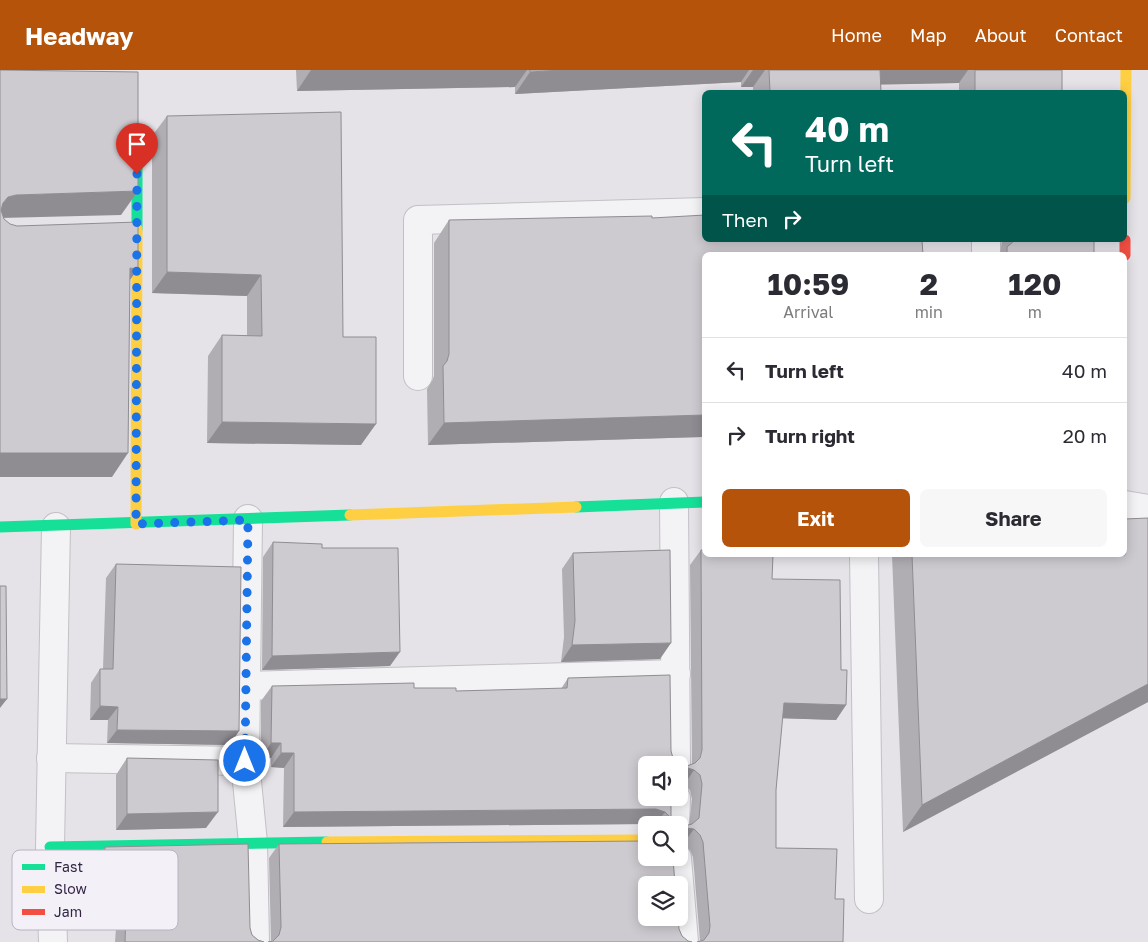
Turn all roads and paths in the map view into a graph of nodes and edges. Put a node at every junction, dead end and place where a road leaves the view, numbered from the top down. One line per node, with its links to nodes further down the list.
1 (1126, 70): 2 (street)
2 (1126, 90)
3 (137, 140): 5 (street)
4 (702, 212): 7 (street)
5 (137, 230): 6 (street); 13 (street)
6 (108, 231)
7 (418, 376)
8 (674, 502): 9 (street); 12 (street); 17 (street)
9 (702, 502)
10 (1127, 505): 11 (street)
11 (1148, 509)
12 (248, 520): 13 (street); 18 (street)
13 (136, 524): 14 (street)
14 (56, 527): 15 (street); 20 (street)
15 (0, 528)
16 (864, 557): 27 (street)
17 (676, 674): 18 (street); 19 (street)
18 (245, 686): 21 (street)
19 (676, 756)
20 (51, 758): 21 (street); 24 (street)
21 (245, 761): 23 (street)
22 (638, 840): 23 (street)
23 (253, 843): 24 (street); 28 (street)
24 (50, 847): 25 (street)
25 (50, 850)
26 (678, 866): 29 (street)
27 (869, 899)
28 (255, 942)
29 (684, 942)

